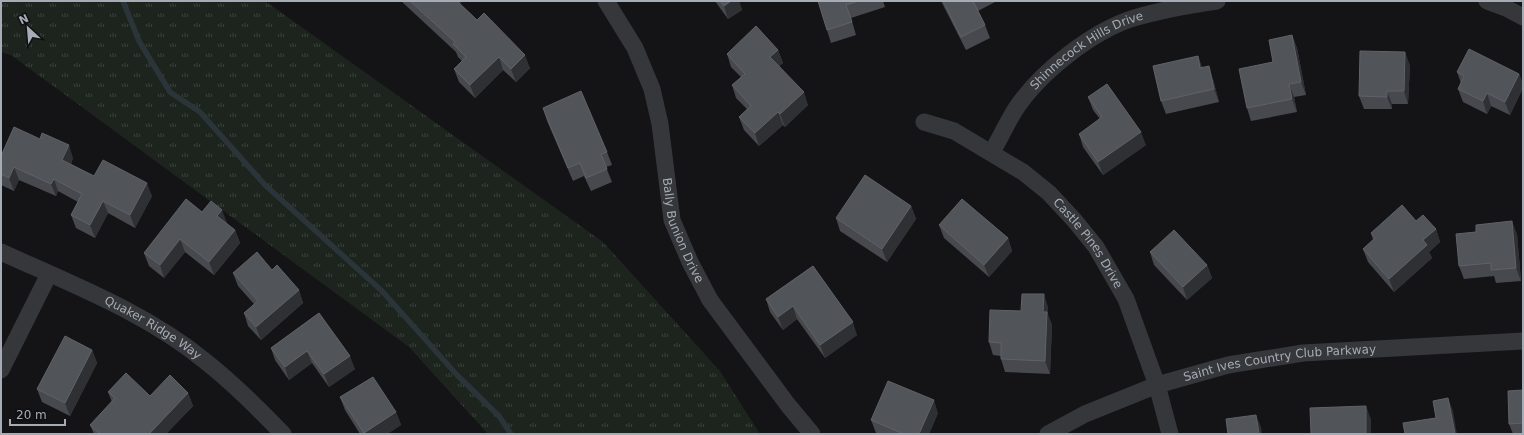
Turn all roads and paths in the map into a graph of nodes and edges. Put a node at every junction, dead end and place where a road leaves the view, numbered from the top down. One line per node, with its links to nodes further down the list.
1 (606, 1): 13 (street, Bally Bunion Drive)
2 (1217, 1): 6 (street, Shinnecock Hills Drive)
3 (1487, 1): 4 (street)
4 (1523, 17)
5 (924, 122): 6 (street, Castle Pines Drive)
6 (992, 152): 11 (street, Castle Pines Drive)
7 (1, 252): 8 (street, Quaker Ridge Way)
8 (48, 274): 10 (street); 12 (street, Quaker Ridge Way)
9 (1523, 340): 11 (street, Saint Ives Country Club Parkway)
10 (1, 370)
11 (1157, 385): 14 (street, Saint Ives Country Club Parkway); 15 (street, Castle Pines Drive)
12 (283, 434)
13 (812, 434)
14 (1048, 434)
15 (1170, 434)

